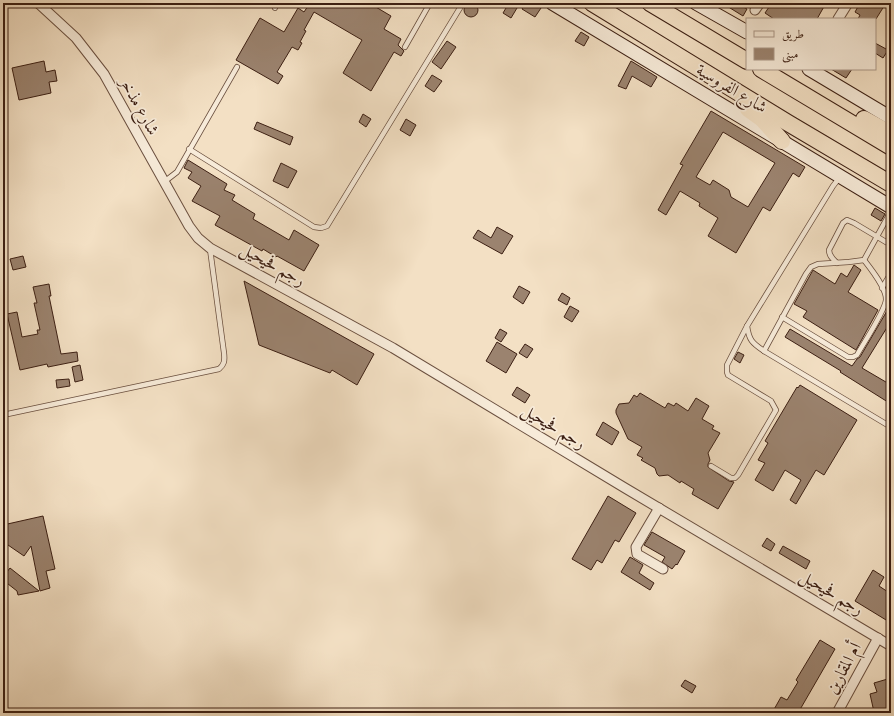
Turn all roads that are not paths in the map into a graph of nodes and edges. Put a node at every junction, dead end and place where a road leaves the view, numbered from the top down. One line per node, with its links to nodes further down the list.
1 (38, 3): 26 (street, شارع مذخر)
2 (383, 3): 3 (lane)
3 (398, 3)
4 (430, 3): 14 (lane)
5 (463, 3): 24 (lane)
6 (552, 3): 22 (main road, شارع الفروسية)
7 (592, 3): 11 (highway, شارع الفروسية)
8 (650, 3): 15 (highway, شارع الفروسية)
9 (696, 3): 13 (main road)
10 (848, 3): 12 (street)
11 (607, 12): 22 (highway); 27 (highway, شارع الفروسية)
12 (839, 18)
13 (746, 31)
14 (405, 47)
15 (746, 60)
16 (237, 67): 24 (lane)
17 (763, 70): 19 (highway, شارع الفروسية)
18 (811, 70): 20 (main road)
19 (807, 97): 21 (highway); 23 (highway, شارع الفروسية)
20 (891, 118)
21 (891, 134)
22 (782, 141): 25 (main road, شارع الفروسية)
23 (891, 147)
24 (189, 149): 26 (lane)
25 (841, 177): 28 (main road, شارع الفروسية); 39 (lane)
26 (164, 182): 31 (street, شارع مذخر)
27 (891, 184)
28 (891, 207)
29 (891, 211): 30 (lane)
30 (877, 236): 32 (lane); 34 (lane); 35 (lane)
31 (198, 238): 33 (street, رجم فحيحيل)
32 (891, 245)
33 (210, 248): 41 (lane); 44 (street, رجم فحيحيل)
34 (864, 260): 35 (lane); 37 (lane)
35 (837, 263): 38 (lane)
36 (891, 273): 37 (lane)
37 (882, 288): 38 (lane)
38 (782, 317): 40 (lane)
39 (747, 326): 40 (lane); 43 (lane)
40 (764, 351): 42 (lane)
41 (3, 415)
42 (891, 427)
43 (710, 466)
44 (659, 508): 45 (street); 46 (street, رجم فحيحيل)
45 (663, 569)
46 (878, 638): 47 (street, رجم فحيحيل); 48 (street, أم المقارين)
47 (891, 646)
48 (837, 713)

